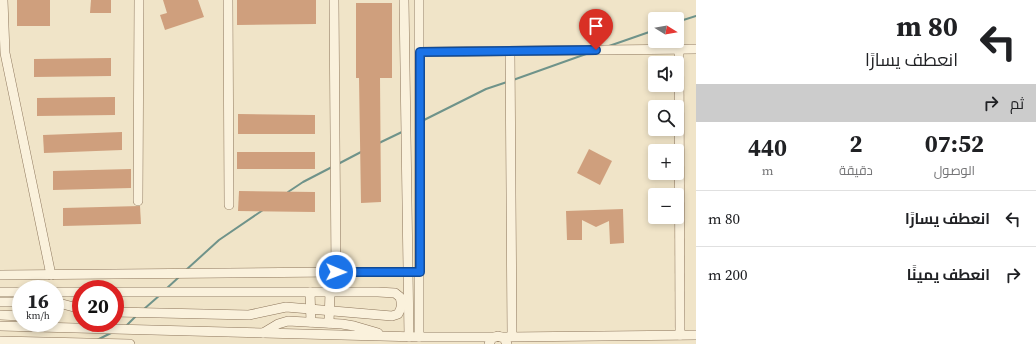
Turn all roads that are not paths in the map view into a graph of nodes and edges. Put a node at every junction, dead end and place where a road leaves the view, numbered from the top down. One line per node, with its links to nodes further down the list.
1 (3, 0): 17 (street)
2 (139, 0): 11 (street)
3 (228, 0): 12 (street)
4 (334, 0): 13 (street)
5 (404, 0): 14 (street)
6 (419, 0): 10 (street)
7 (696, 49): 8 (street)
8 (679, 50): 9 (street); 36 (street)
9 (510, 51): 10 (street); 41 (street)
10 (420, 52): 15 (street)
11 (138, 201)
12 (229, 205)
13 (336, 272): 14 (street); 17 (street)
14 (408, 272): 15 (street); 39 (street)
15 (420, 272): 40 (street)
16 (0, 275): 17 (street)
17 (51, 275)
18 (0, 292): 19 (street)
19 (12, 292)
20 (124, 292): 21 (street)
21 (310, 292): 22 (street); 26 (street)
22 (330, 292): 27 (street); 27 (street)
23 (0, 302): 24 (street)
24 (12, 302)
25 (0, 306): 29 (street)
26 (310, 308): 27 (street); 28 (street); 31 (street)
27 (330, 310): 32 (street)
28 (124, 312)
29 (0, 315): 30 (street)
30 (12, 316)
31 (311, 322): 32 (street); 35 (street)
32 (329, 323): 38 (street)
33 (0, 326): 34 (street)
34 (66, 328): 35 (street)
35 (263, 333): 38 (street)
36 (680, 335): 37 (street); 41 (street)
37 (696, 335)
38 (390, 336): 39 (street)
39 (409, 337): 40 (street)
40 (419, 337): 41 (street)
41 (501, 340)
42 (0, 341): 43 (street)
43 (44, 343): 44 (street)
44 (130, 344)

